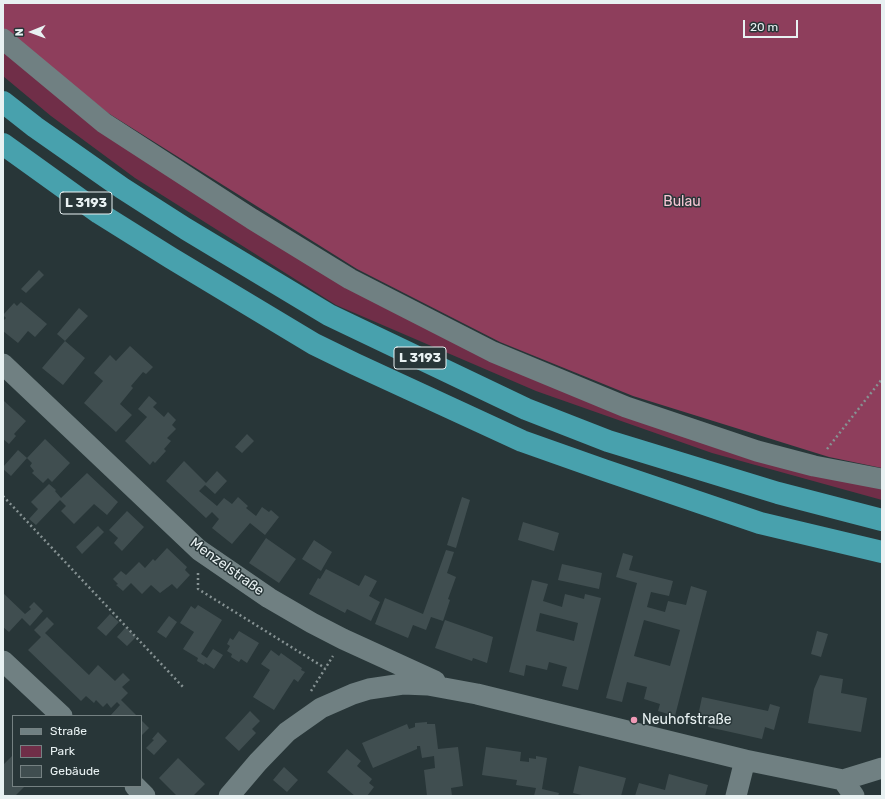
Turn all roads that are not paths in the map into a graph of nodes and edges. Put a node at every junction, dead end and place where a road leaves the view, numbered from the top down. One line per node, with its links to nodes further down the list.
1 (3, 39): 5 (street)
2 (3, 102): 6 (highway, L 3193)
3 (3, 144): 7 (highway, L 3193)
4 (3, 364): 9 (street, Menzelstraße)
5 (882, 479)
6 (882, 520)
7 (882, 552)
8 (3, 661): 10 (street)
9 (450, 688): 11 (street); 16 (street)
10 (61, 715)
11 (745, 760): 14 (street); 17 (street)
12 (882, 768): 14 (street)
13 (136, 787): 15 (street)
14 (848, 788)
15 (145, 796)
16 (228, 796)
17 (736, 796)

